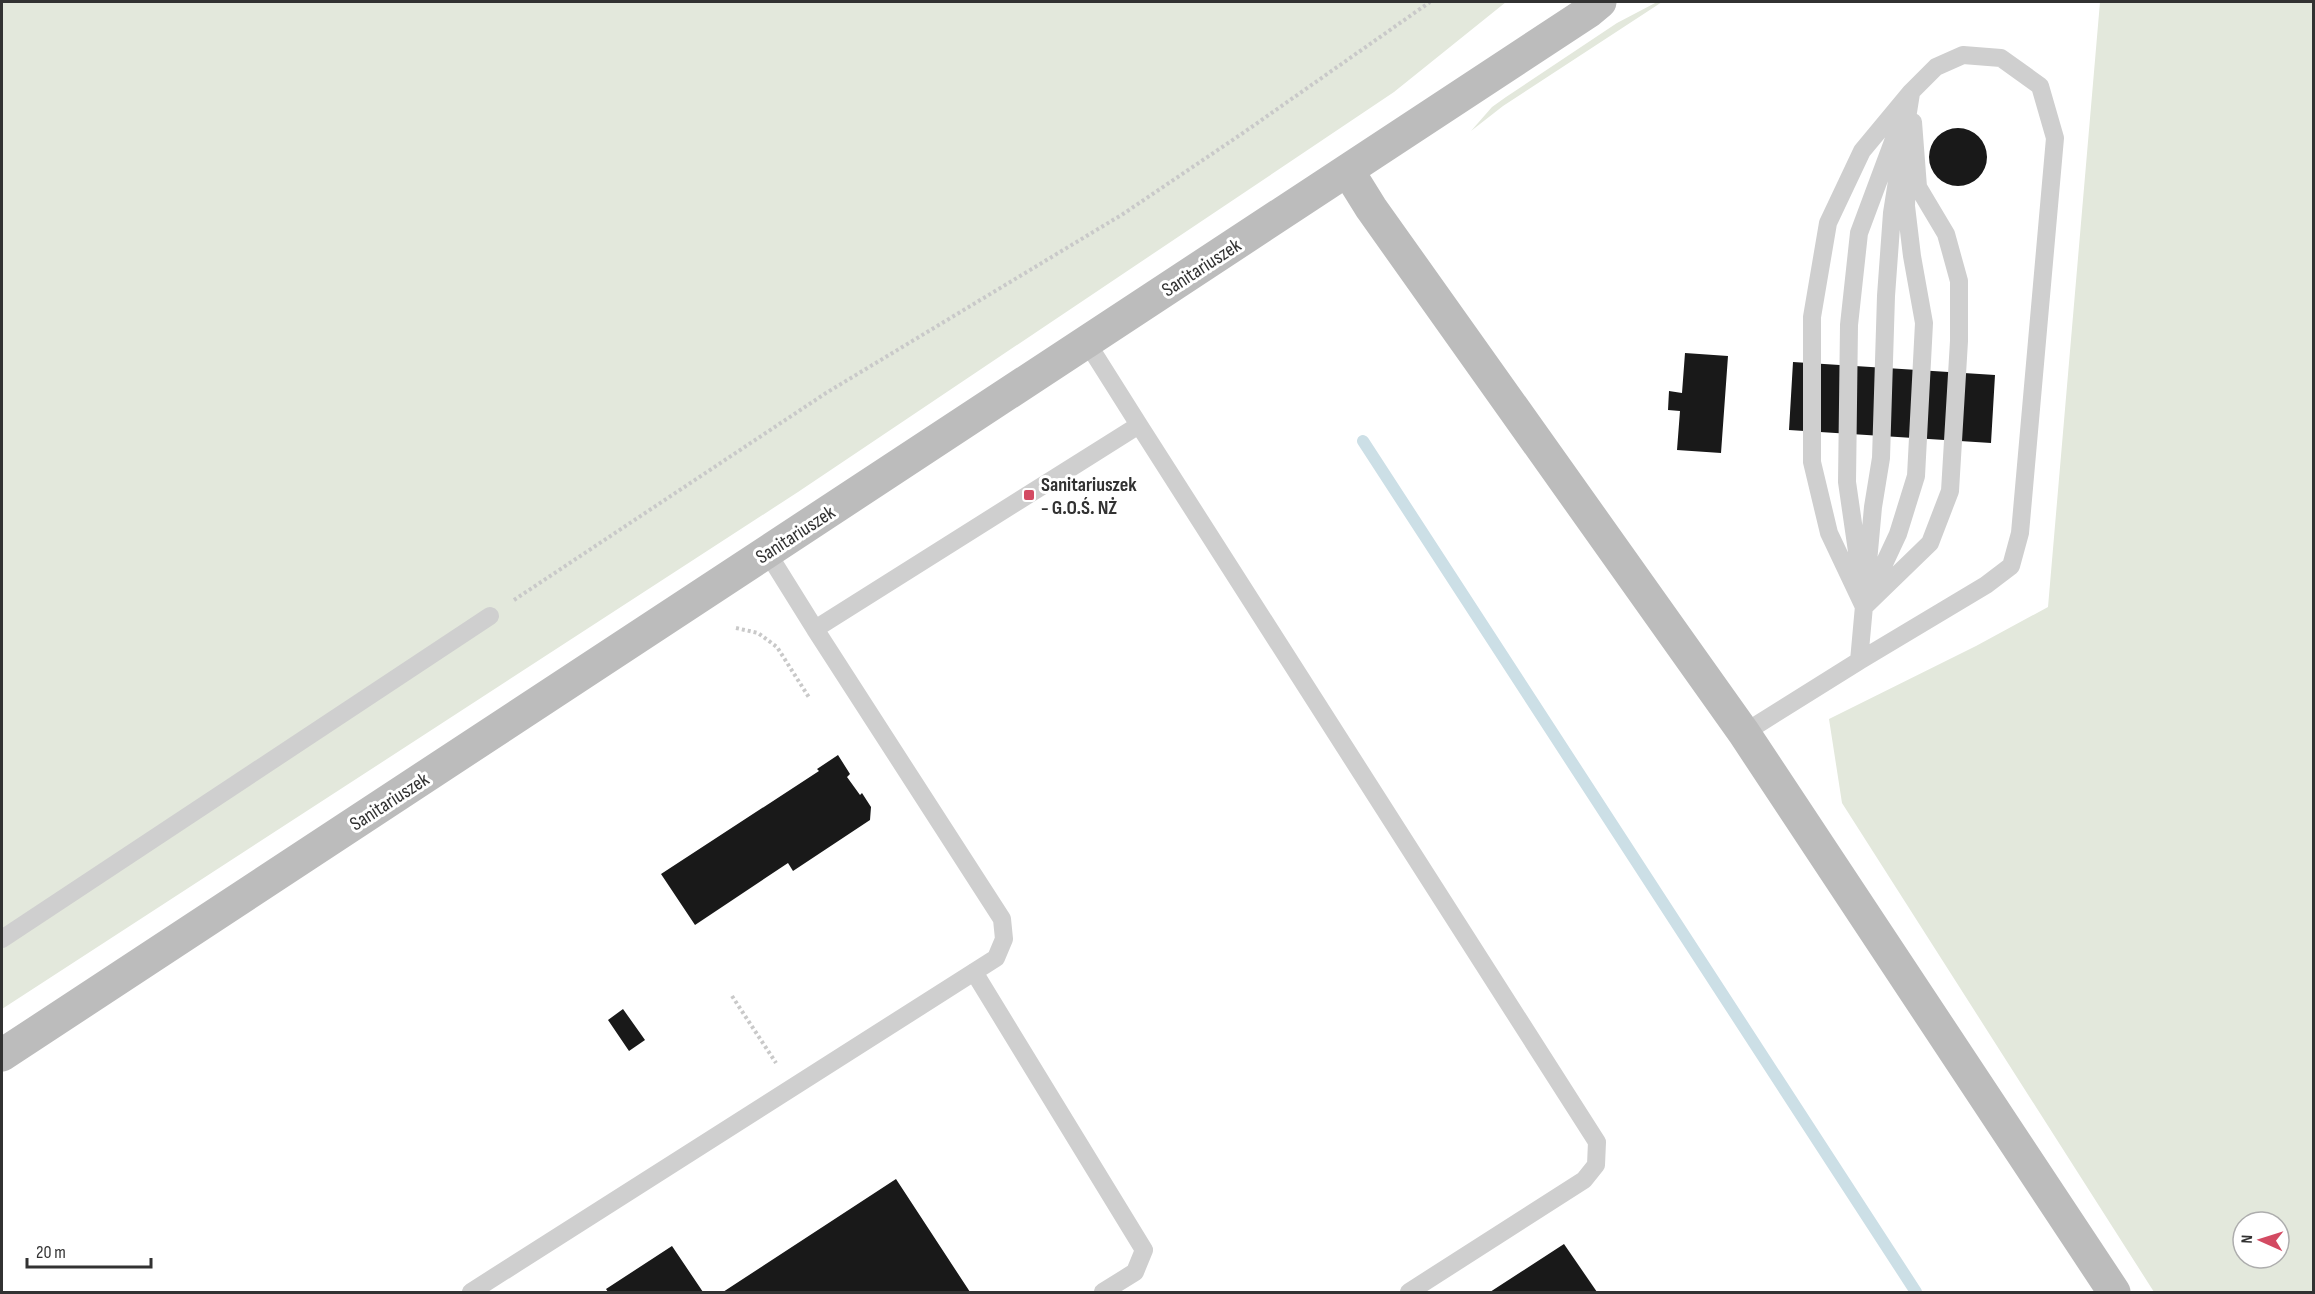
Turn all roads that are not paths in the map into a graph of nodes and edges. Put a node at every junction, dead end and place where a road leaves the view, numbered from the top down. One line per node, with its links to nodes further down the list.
1 (1599, 5): 3 (street, Sanitariuszek)
2 (1911, 92): 7 (lane); 7 (lane); 7 (lane); 7 (lane); 7 (lane); 10 (lane)
3 (1348, 171): 4 (street, Sanitariuszek); 11 (street)
4 (1086, 341): 5 (lane); 6 (street, Sanitariuszek)
5 (1139, 425): 9 (lane); 17 (lane)
6 (767, 552): 9 (lane); 14 (street, Sanitariuszek)
7 (1864, 607): 10 (lane)
8 (490, 616): 12 (lane)
9 (815, 629): 13 (lane)
10 (1859, 661): 11 (lane)
11 (1744, 733): 18 (street)
12 (2, 939)
13 (974, 972): 15 (lane); 16 (lane)
14 (2, 1055)
15 (471, 1293)
16 (1103, 1293)
17 (1409, 1293)
18 (2114, 1293)

